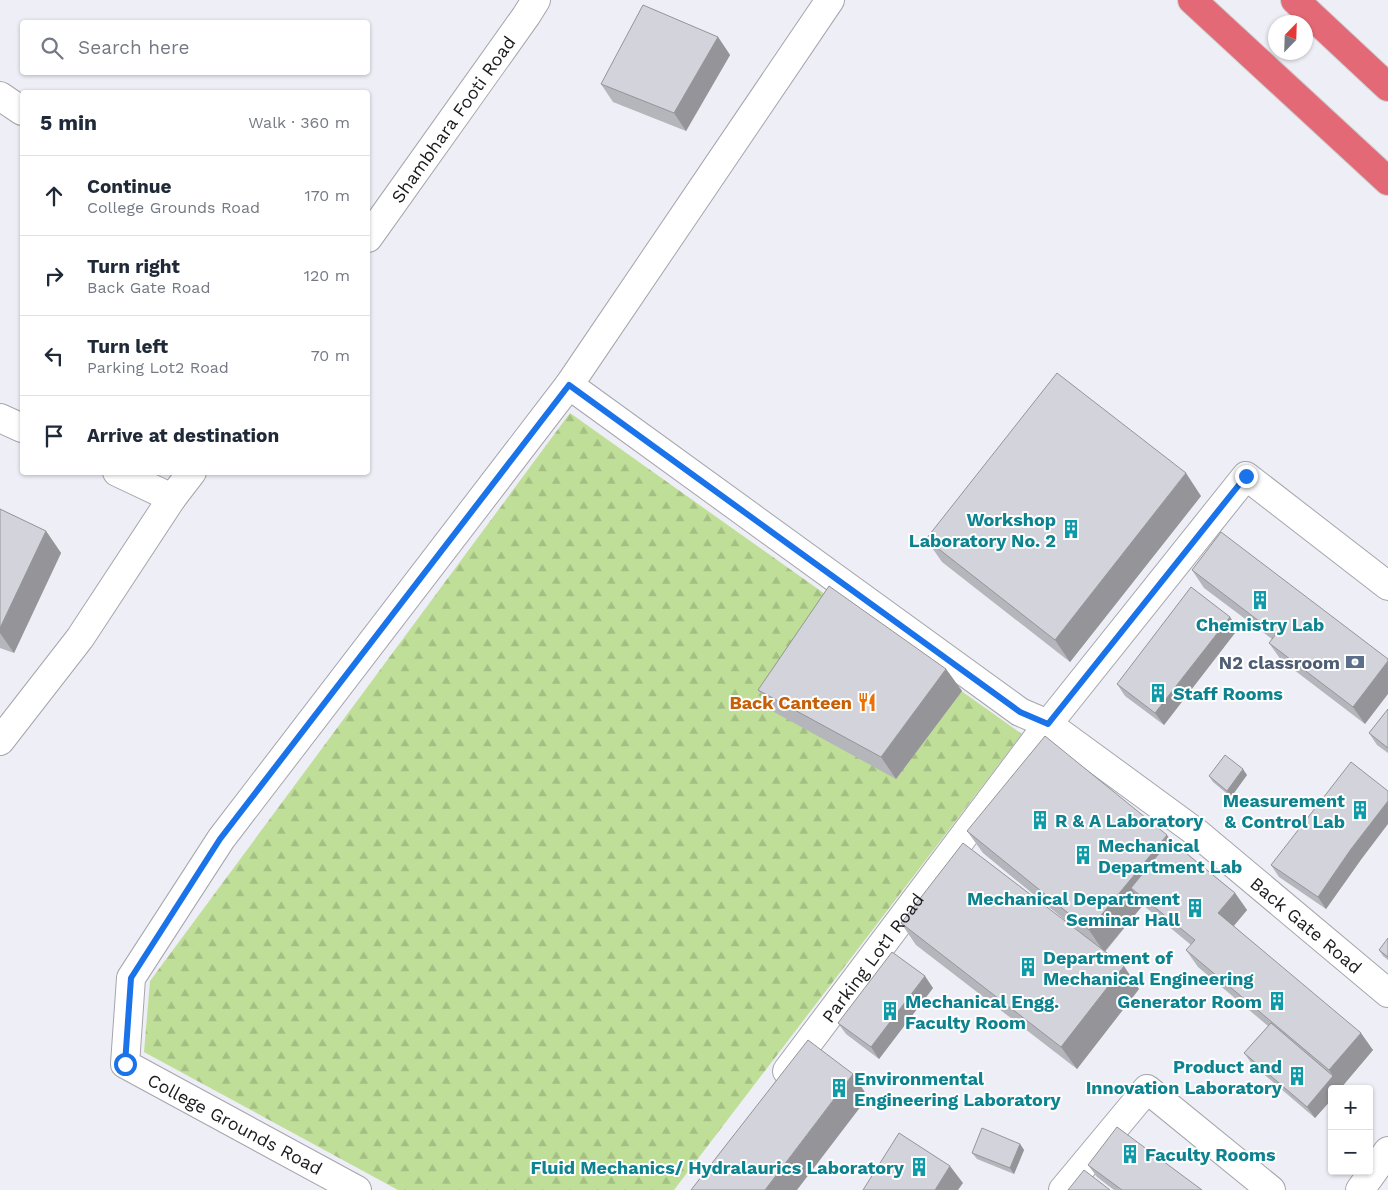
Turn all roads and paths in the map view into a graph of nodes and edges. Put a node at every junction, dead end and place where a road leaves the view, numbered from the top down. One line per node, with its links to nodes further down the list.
1 (830, 0): 10 (street)
2 (1192, 0): 8 (highway)
3 (1295, 0): 5 (highway)
4 (524, 5): 9 (street, Shambhara Footi Road)
5 (1388, 87)
6 (0, 96): 7 (street)
7 (20, 110)
8 (1388, 181)
9 (370, 235)
10 (569, 385): 17 (street, Back Gate Road); 22 (street, College Grounds Road)
11 (0, 418): 12 (street)
12 (20, 427)
13 (123, 475): 15 (street)
14 (190, 475): 15 (street)
15 (172, 498): 18 (street)
16 (1388, 586): 17 (street, Parking Lot1 Road)
17 (1048, 724): 19 (street, Back Gate Road); 20 (street, Parking Lot1 Road)
18 (0, 741)
19 (1388, 992)
20 (775, 1087)
21 (1388, 1151): 25 (street)
22 (358, 1190)
23 (1063, 1190): 24 (street)
24 (1271, 1190)
25 (1360, 1190)

